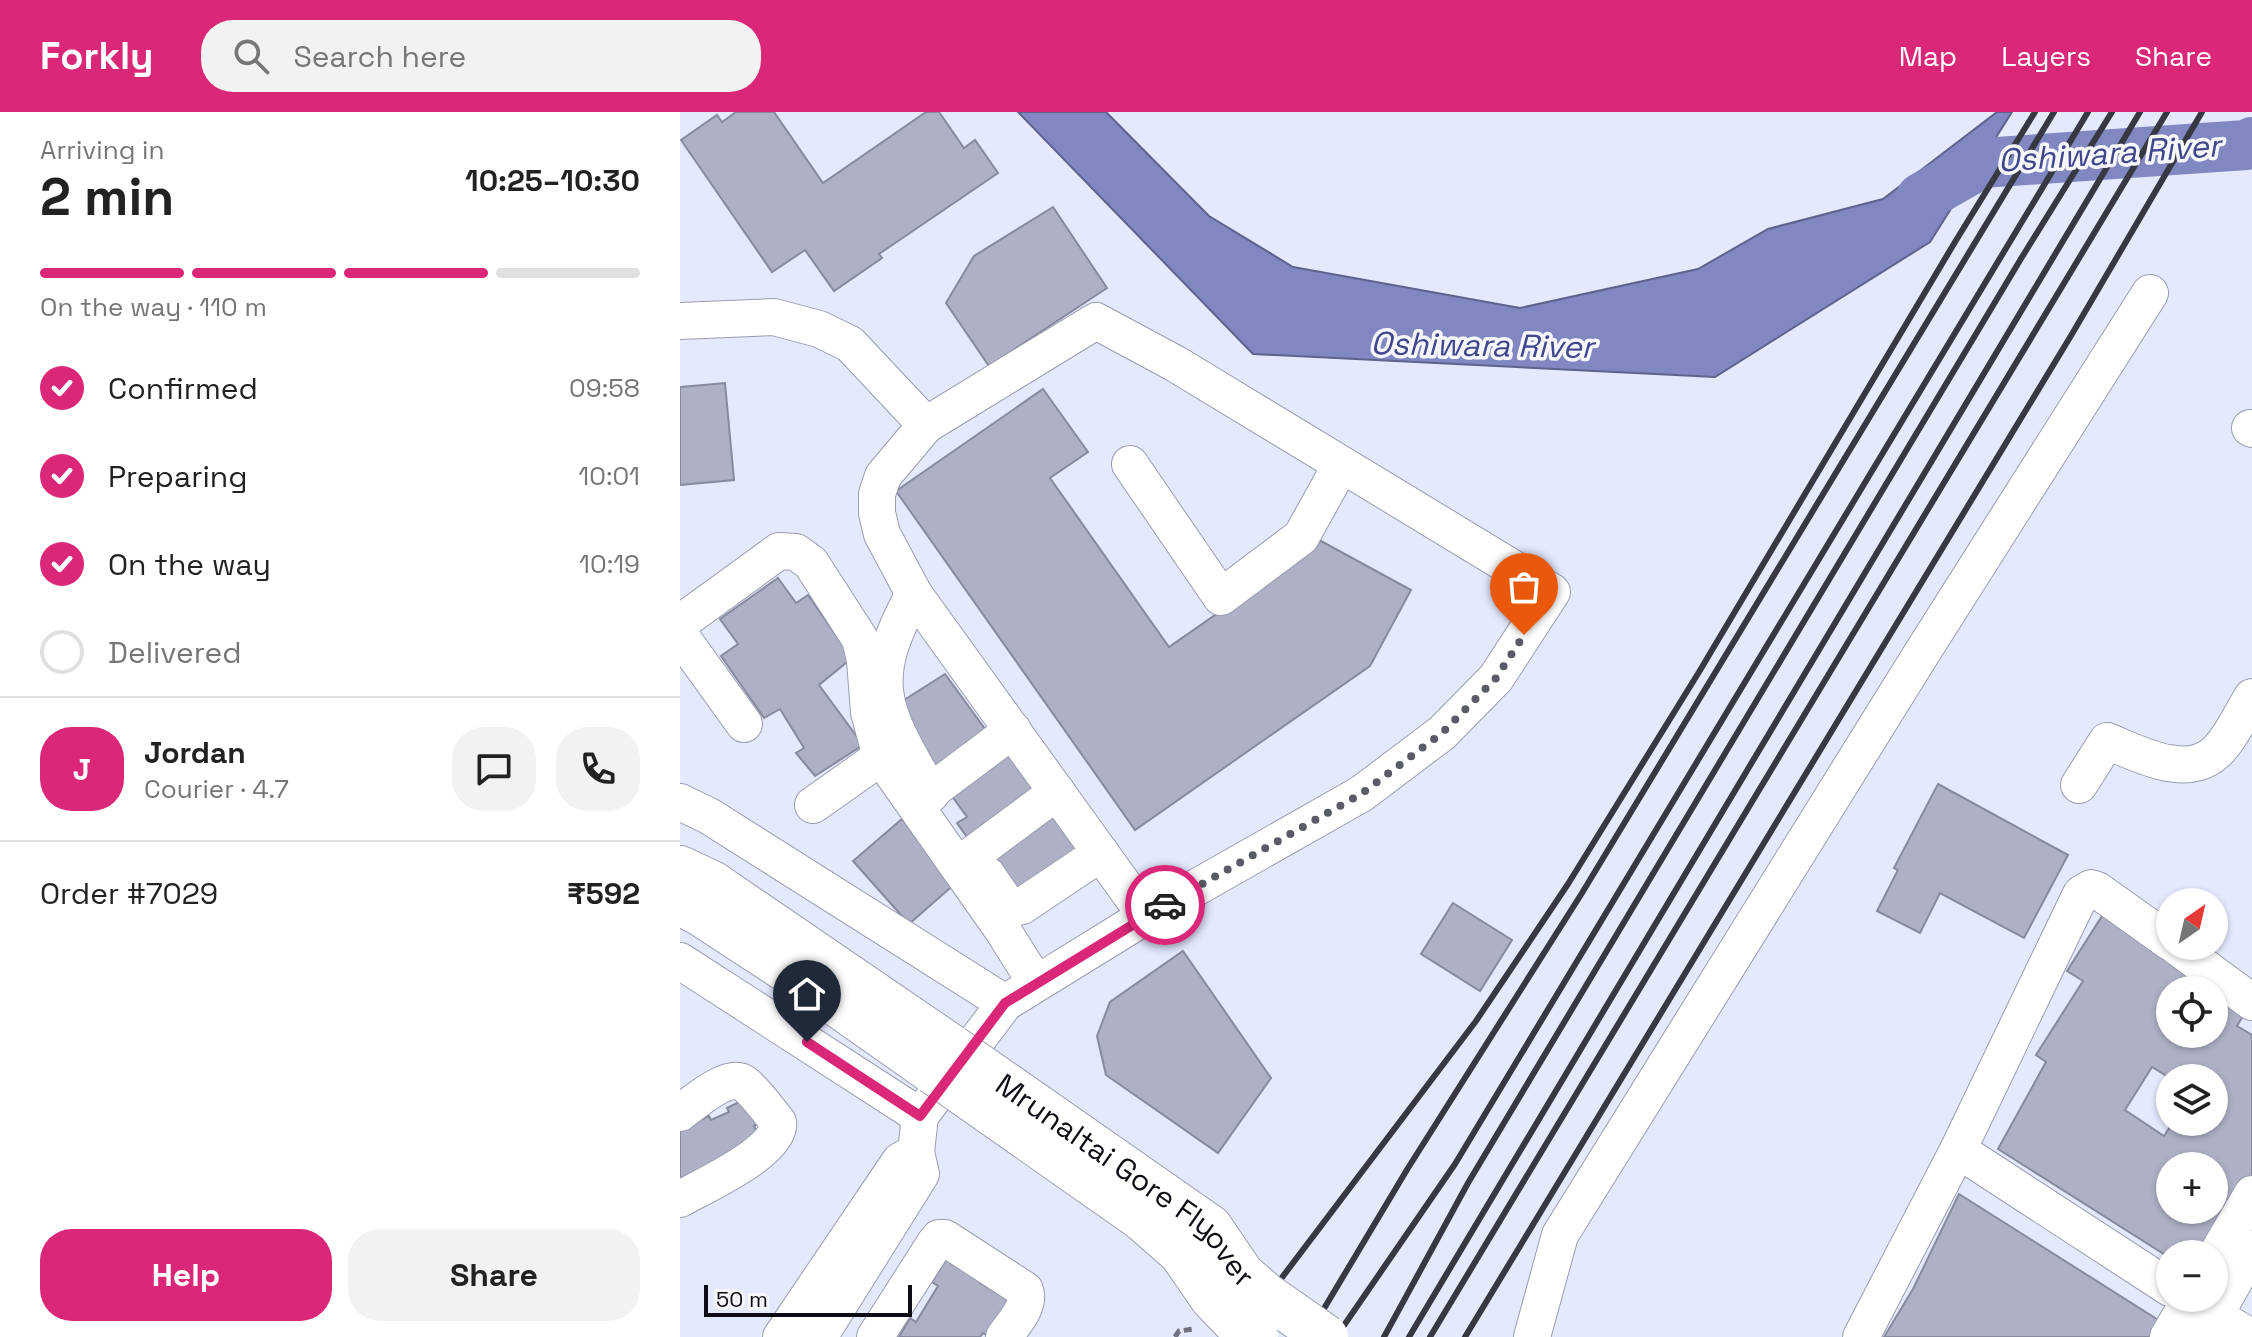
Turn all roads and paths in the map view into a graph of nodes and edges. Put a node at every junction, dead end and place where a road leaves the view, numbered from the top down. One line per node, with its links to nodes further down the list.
1 (2150, 293): 45 (street)
2 (680, 321): 3 (street)
3 (926, 425): 5 (street); 6 (street)
4 (1130, 464): 5 (street)
5 (1341, 465): 22 (street)
6 (914, 594): 11 (street); 14 (street)
7 (680, 623): 12 (street)
8 (680, 635): 10 (street)
9 (2252, 697): 13 (street)
10 (744, 724)
11 (1013, 730): 14 (street); 15 (street)
12 (881, 757): 17 (street); 26 (street)
13 (2079, 785)
14 (930, 792): 19 (street)
15 (1057, 792): 18 (street); 19 (street)
16 (680, 802): 28 (street)
17 (813, 805)
18 (1101, 853): 19 (street); 22 (street)
19 (972, 855)
20 (680, 868): 29 (main road, Mrunaltai Gore Flyover)
21 (680, 903): 29 (main road, Mrunaltai Gore Flyover)
22 (1146, 916): 26 (street)
23 (2156, 932): 32 (street)
24 (2195, 960): 27 (street)
25 (680, 961): 31 (street)
26 (1036, 983): 28 (street)
27 (2252, 1002)
28 (1005, 1003): 31 (street)
29 (942, 1059): 43 (main road, Mrunaltai Gore Flyover, bridge); 44 (main road, Mrunaltai Gore Flyover, bridge)
30 (680, 1113): 35 (street)
31 (920, 1116): 33 (street)
32 (1958, 1150): 38 (street); 46 (street)
33 (916, 1152): 39 (street); 40 (street)
34 (2252, 1194): 36 (street)
35 (680, 1199)
36 (2225, 1240)
37 (2252, 1249): 38 (street)
38 (2209, 1318): 47 (street)
39 (781, 1337)
40 (819, 1337)
41 (875, 1337): 42 (street)
42 (1004, 1337)
43 (1256, 1337)
44 (1326, 1337)
45 (1532, 1337)
46 (1861, 1337)
47 (2168, 1337)

